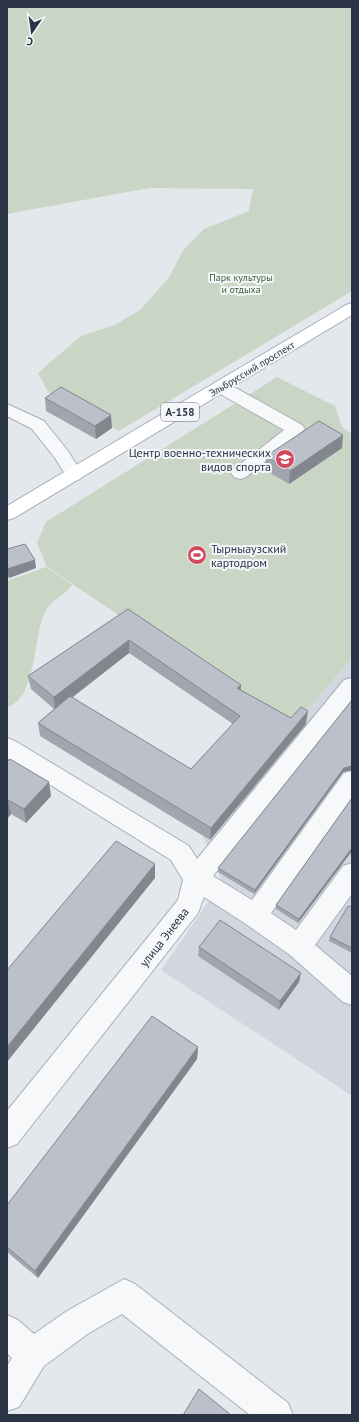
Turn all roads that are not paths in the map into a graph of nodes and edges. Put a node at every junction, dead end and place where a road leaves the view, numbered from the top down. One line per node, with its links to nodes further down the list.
1 (352, 308): 2 (main road, Эльбрусский проспект / А-158)
2 (221, 387): 4 (street); 5 (main road, Эльбрусский проспект / А-158)
3 (7, 409): 5 (street)
4 (240, 473)
5 (74, 475): 6 (main road, Эльбрусский проспект / А-158)
6 (10, 508)
7 (352, 686): 11 (street)
8 (7, 747): 11 (street)
9 (352, 780): 12 (street)
10 (352, 874): 13 (street)
11 (196, 879): 12 (street); 15 (street, улица Энеева)
12 (255, 916): 13 (street)
13 (300, 947): 14 (street)
14 (352, 993)
15 (7, 1134)
16 (7, 1331): 17 (street)
17 (33, 1355): 18 (street); 19 (street)
18 (7, 1395)
19 (276, 1415)

